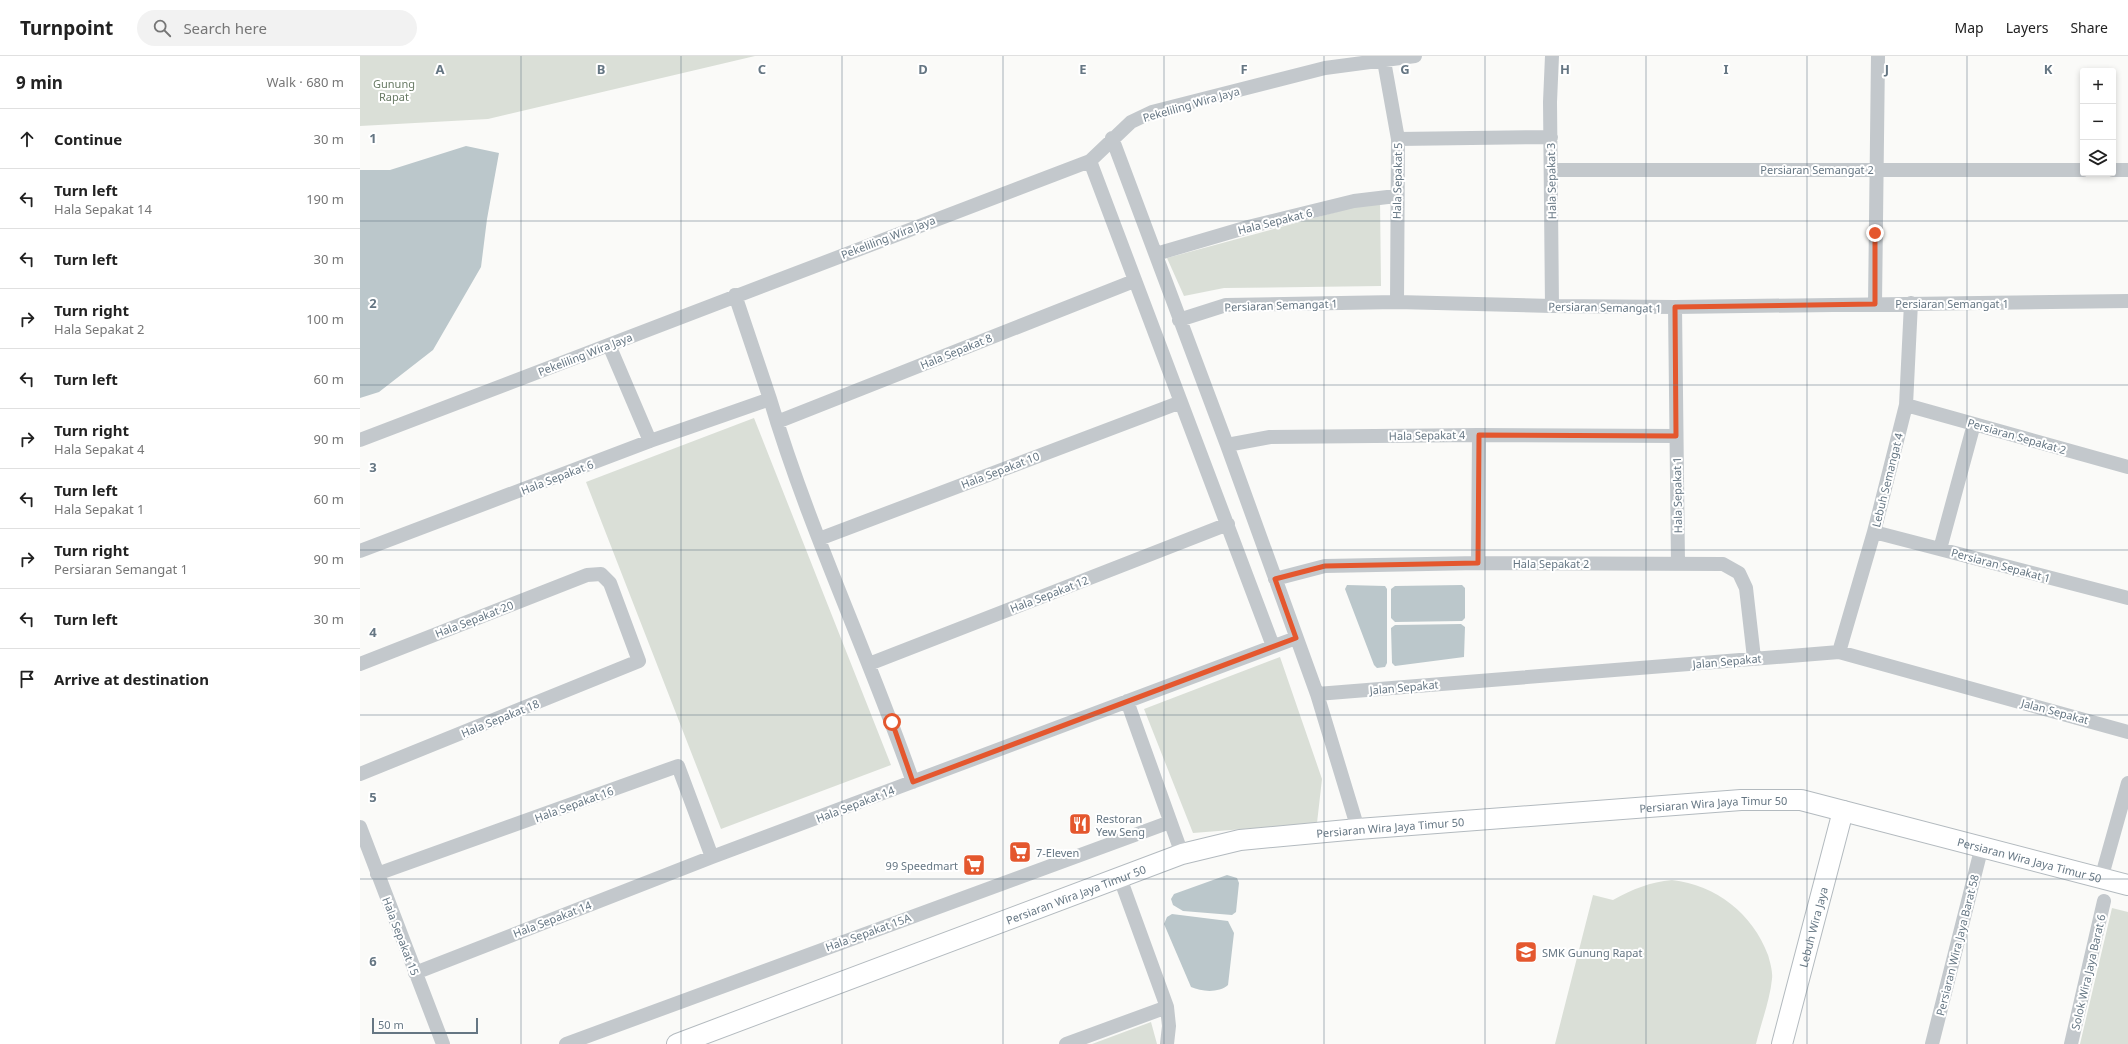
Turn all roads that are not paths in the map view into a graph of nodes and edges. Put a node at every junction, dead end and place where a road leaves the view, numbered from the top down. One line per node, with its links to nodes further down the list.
1 (1415, 56): 4 (street, Pekeliling Wira Jaya)
2 (1552, 56): 5 (street, Hala Sepakat 3)
3 (1878, 56): 9 (street)
4 (1384, 61): 6 (street, Pekeliling Wira Jaya); 7 (street, Hala Sepakat 5)
5 (1551, 137): 7 (street); 10 (street, Hala Sepakat 3)
6 (1112, 138): 8 (street, Pekeliling Wira Jaya); 15 (street)
7 (1398, 139): 14 (street, Hala Sepakat 5)
8 (1090, 161): 16 (street); 17 (street, Pekeliling Wira Jaya)
9 (1877, 168): 10 (street, Persiaran Semangat 2); 11 (street, Persiaran Semangat 2); 21 (street)
10 (1551, 170): 22 (street, Hala Sepakat 3)
11 (2080, 170)
12 (2116, 170): 13 (street)
13 (2128, 170)
14 (1396, 196): 15 (street, Hala Sepakat 6); 19 (street, Hala Sepakat 5)
15 (1156, 254): 24 (street)
16 (1134, 281): 27 (street); 29 (street, Hala Sepakat 8)
17 (735, 295): 25 (street, Pekeliling Wira Jaya); 26 (street)
18 (2128, 301): 20 (street, Persiaran Semangat 1)
19 (1397, 302): 22 (street, Persiaran Semangat 1); 24 (street, Persiaran Semangat 1)
20 (1911, 303): 21 (street, Persiaran Semangat 1); 28 (street, Lebuh Semangat 4)
21 (1875, 304): 23 (street, Persiaran Semangat 1)
22 (1552, 306): 23 (street, Persiaran Semangat 1)
23 (1675, 307): 32 (street, Hala Sepakat 1)
24 (1179, 320): 35 (street)
25 (609, 345): 33 (street, Pekeliling Wira Jaya); 34 (street)
26 (770, 399): 29 (street); 34 (street, Hala Sepakat 6)
27 (1181, 402): 37 (street); 39 (street, Hala Sepakat 10)
28 (1906, 405): 30 (street, Persiaran Sepakat 2); 38 (street, Lebuh Semangat 4)
29 (777, 422): 39 (street)
30 (1974, 424): 36 (street, Persiaran Sepakat 2); 40 (street)
31 (1479, 435): 32 (street, Hala Sepakat 4); 35 (street, Hala Sepakat 4); 42 (street)
32 (1676, 436): 43 (street, Hala Sepakat 1)
33 (360, 440)
34 (650, 441): 41 (street, Hala Sepakat 6)
35 (1227, 445): 45 (street)
36 (2128, 467)
37 (1228, 524): 48 (street); 52 (street, Hala Sepakat 12)
38 (1874, 532): 40 (street, Persiaran Sepakat 1); 49 (street, Lebuh Semangat 4)
39 (819, 539): 52 (street)
40 (1940, 549): 46 (street, Persiaran Sepakat 1)
41 (360, 552)
42 (1478, 563): 43 (street, Hala Sepakat 2); 45 (street, Hala Sepakat 2)
43 (1678, 563): 50 (street, Hala Sepakat 2)
44 (587, 575): 51 (street, Hala Sepakat 20); 56 (street, Hala Sepakat 18)
45 (1275, 579): 47 (street)
46 (2128, 598)
47 (1296, 638): 48 (street, Hala Sepakat 14); 53 (street)
48 (1273, 646): 54 (street, Hala Sepakat 14)
49 (1839, 652): 50 (street, Jalan Sepakat); 55 (street, Jalan Sepakat)
50 (1754, 658): 53 (street, Jalan Sepakat)
51 (360, 664)
52 (869, 664): 57 (street)
53 (1317, 694): 62 (street)
54 (1127, 701): 57 (street, Hala Sepakat 14); 60 (street)
55 (2128, 732)
56 (360, 774)
57 (913, 782): 65 (street, Hala Sepakat 14)
58 (2128, 783): 68 (street)
59 (1843, 811): 62 (street, Persiaran Wira Jaya Timur 50); 63 (street, Persiaran Wira Jaya Timur 50); 78 (street, Lebuh Wira Jaya)
60 (1170, 822): 64 (street); 74 (street, Hala Sepakat 15A)
61 (360, 827): 66 (street, Hala Sepakat 15)
62 (1358, 829): 64 (street, Persiaran Wira Jaya Timur 50)
63 (1982, 846): 68 (street, Persiaran Wira Jaya Timur 50); 79 (street, Persiaran Wira Jaya Barat 58)
64 (1182, 854): 67 (street, Persiaran Wira Jaya Timur 50)
65 (712, 857): 66 (street, Hala Sepakat 16); 71 (street, Hala Sepakat 14)
66 (377, 874): 71 (street, Hala Sepakat 15)
67 (1120, 878): 72 (street); 75 (street, Persiaran Wira Jaya Timur 50)
68 (2101, 879): 69 (street, Persiaran Wira Jaya Timur 50)
69 (2128, 886)
70 (2104, 901): 80 (street, Solok Wira Jaya Barat 6)
71 (415, 973): 73 (street, Hala Sepakat 15)
72 (1167, 1007): 76 (street); 77 (street)
73 (443, 1044)
74 (566, 1044)
75 (677, 1044)
76 (1066, 1044)
77 (1166, 1044)
78 (1782, 1044)
79 (1932, 1044)
80 (2071, 1044)

